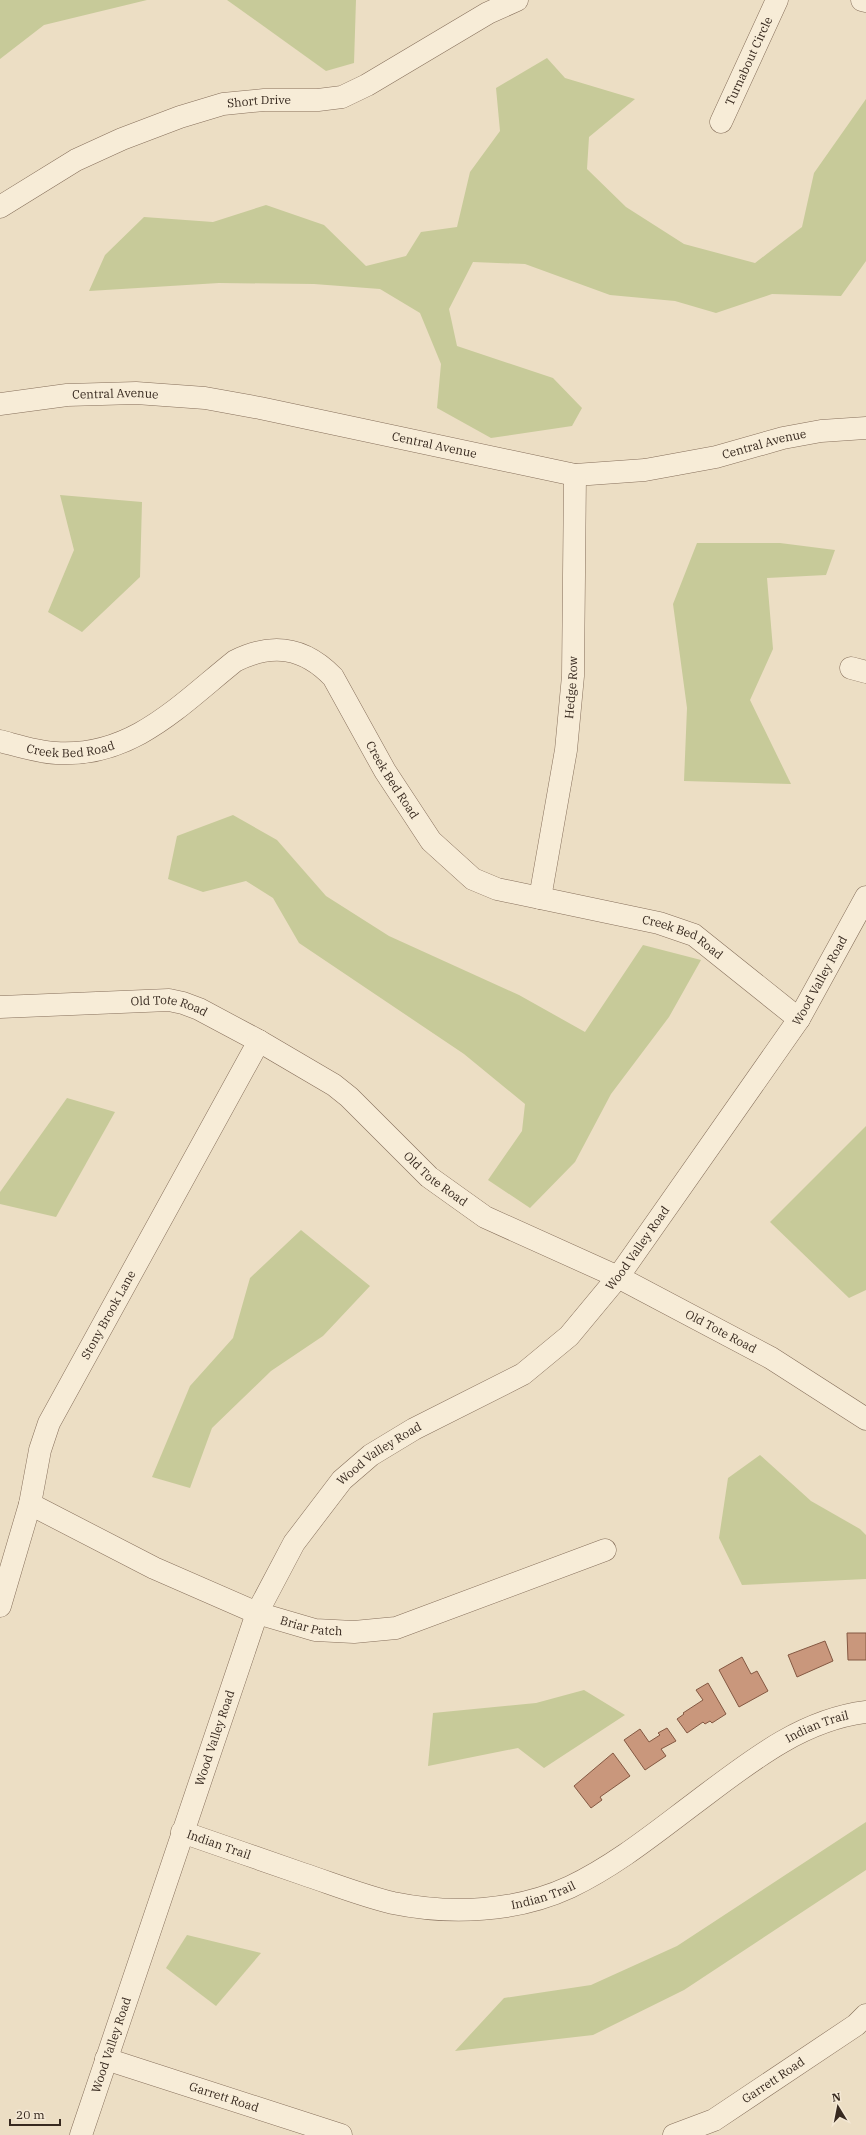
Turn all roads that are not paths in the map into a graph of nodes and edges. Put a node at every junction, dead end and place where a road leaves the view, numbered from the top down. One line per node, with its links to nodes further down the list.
1 (517, 0): 6 (street, Short Drive)
2 (777, 0): 5 (street, Turnabout Circle)
3 (862, 0): 4 (street)
4 (866, 1)
5 (721, 122)
6 (0, 207)
7 (0, 404): 9 (street, Central Avenue)
8 (866, 428): 9 (street, Central Avenue)
9 (575, 475): 12 (street, Hedge Row)
10 (0, 741): 12 (street, Creek Bed Road)
11 (866, 897): 14 (street, Wood Valley Road)
12 (540, 898): 14 (street, Creek Bed Road)
13 (0, 1007): 15 (street, Old Tote Road)
14 (799, 1019): 16 (street, Wood Valley Road)
15 (259, 1041): 16 (street, Old Tote Road); 18 (street, Stony Brook Lane)
16 (618, 1277): 17 (street, Old Tote Road); 21 (street, Wood Valley Road)
17 (866, 1420)
18 (30, 1504): 20 (street, Stony Brook Lane); 21 (street, Briar Patch)
19 (605, 1550): 21 (street, Briar Patch)
20 (0, 1606)
21 (257, 1613): 23 (street, Wood Valley Road)
22 (866, 1712): 23 (street, Indian Trail)
23 (182, 1832): 25 (street, Wood Valley Road)
24 (866, 2015): 26 (street, Garrett Road)
25 (106, 2059): 27 (street, Wood Valley Road); 28 (street, Garrett Road)
26 (715, 2128): 29 (street, Garrett Road)
27 (81, 2135)
28 (341, 2135)
29 (674, 2135)

